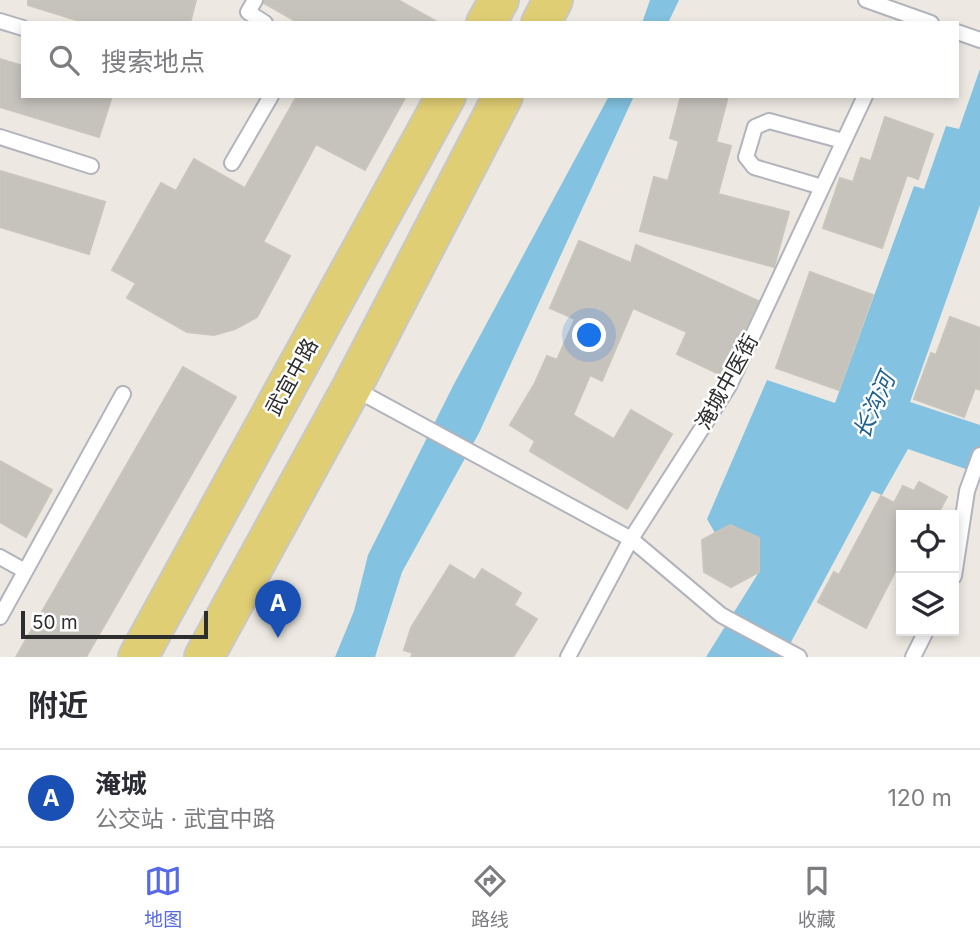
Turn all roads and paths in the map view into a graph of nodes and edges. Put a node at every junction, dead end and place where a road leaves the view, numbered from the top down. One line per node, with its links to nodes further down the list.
1 (255, 0): 7 (lane)
2 (499, 0): 8 (main road)
3 (553, 0): 9 (main road)
4 (866, 0): 5 (lane)
5 (902, 18): 10 (lane)
6 (0, 21): 11 (lane)
7 (262, 21)
8 (487, 21)
9 (542, 21)
10 (919, 21)
11 (21, 27)
12 (960, 33): 13 (lane)
13 (980, 40)
14 (270, 98): 20 (lane)
15 (445, 98): 33 (main road, 武宜中路)
16 (502, 98): 23 (main road)
17 (864, 98): 19 (lane, 淹城中医街)
18 (0, 137): 21 (lane)
19 (844, 141): 22 (lane, 淹城中医街); 22 (lane)
20 (232, 163)
21 (91, 166)
22 (822, 187): 26 (lane, 淹城中医街)
23 (352, 387): 26 (lane); 34 (main road)
24 (123, 394): 28 (lane)
25 (980, 455): 29 (lane)
26 (631, 539): 32 (lane); 35 (lane, 淹城中医街)
27 (0, 557): 28 (lane)
28 (25, 571): 30 (lane)
29 (954, 573)
30 (0, 617)
31 (924, 636): 36 (lane)
32 (796, 655)
33 (138, 657)
34 (204, 657)
35 (568, 657)
36 (913, 657)

